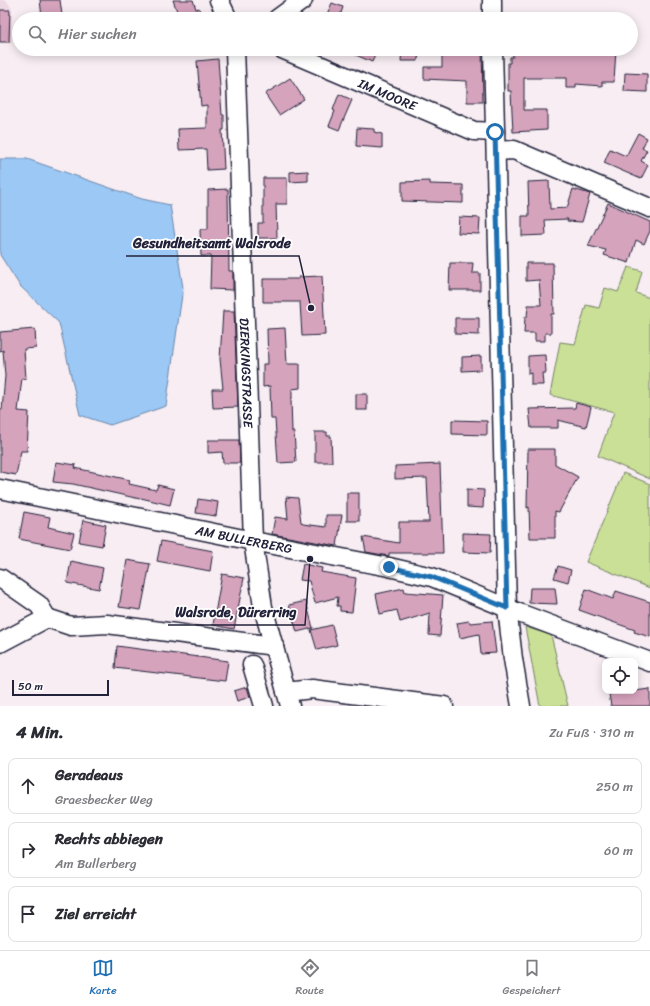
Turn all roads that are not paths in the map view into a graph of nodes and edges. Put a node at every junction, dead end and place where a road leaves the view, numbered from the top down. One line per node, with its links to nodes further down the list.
1 (218, 0): 4 (street)
2 (303, 0): 5 (street)
3 (492, 0): 6 (street)
4 (224, 12)
5 (287, 12)
6 (492, 12)
7 (235, 56): 14 (street, DIERKINGSTRASSE)
8 (298, 56): 10 (street, IM MOORE)
9 (493, 56): 10 (street)
10 (495, 132): 11 (street)
11 (496, 151): 12 (street); 16 (street)
12 (650, 208)
13 (0, 489): 14 (street, AM BULLERBERG)
14 (253, 541): 16 (street, AM BULLERBERG); 19 (street, DIERKINGSTRASSE)
15 (0, 578): 17 (street)
16 (507, 608): 20 (street, AM BULLERBERG); 25 (street)
17 (47, 618): 18 (street); 19 (street)
18 (0, 643)
19 (274, 646): 22 (street, DIERKINGSTRASSE)
20 (650, 662)
21 (252, 665): 23 (street)
22 (288, 699): 24 (street)
23 (264, 706)
24 (444, 706)
25 (521, 706)

